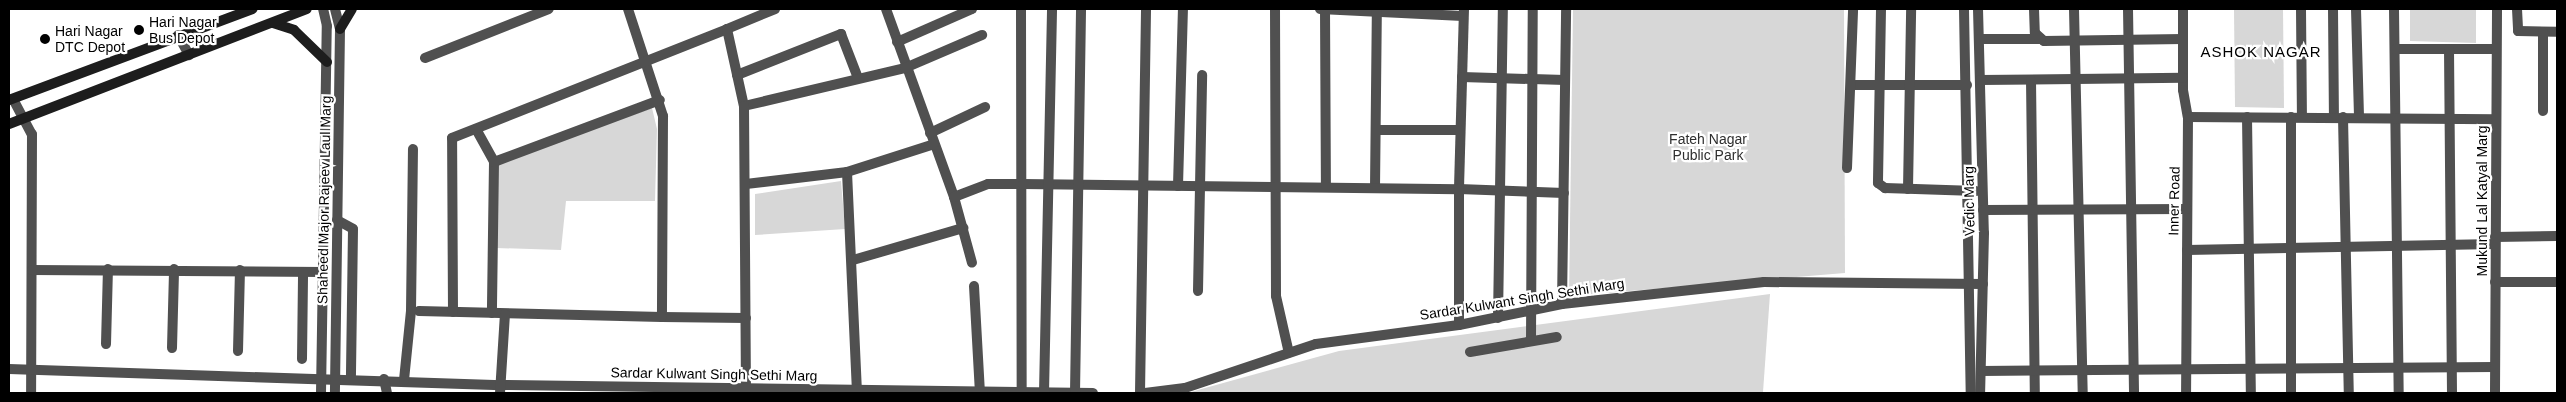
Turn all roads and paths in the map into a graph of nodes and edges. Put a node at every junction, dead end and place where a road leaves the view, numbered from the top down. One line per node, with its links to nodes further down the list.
1 (253, 9): 38 (main road)
2 (307, 9): 40 (main road)
3 (323, 9): 59 (street, Shaheed Major Rajeev Laul Marg)
4 (335, 9): 41 (street, Shaheed Major Rajeev Laul Marg)
5 (352, 9): 41 (main road)
6 (549, 9): 58 (street)
7 (628, 9): 57 (street)
8 (775, 9): 42 (street)
9 (886, 9): 52 (street)
10 (972, 9): 52 (street)
11 (1021, 9): 102 (street)
12 (1052, 9): 103 (street)
13 (1082, 9): 104 (street)
14 (1146, 9): 105 (street)
15 (1183, 9): 106 (street)
16 (1275, 9): 108 (street)
17 (1320, 9): 18 (street)
18 (1325, 9): 37 (street); 109 (street)
19 (1503, 9): 65 (street)
20 (1533, 9): 68 (street)
21 (1566, 9): 69 (street)
22 (1853, 9): 73 (street)
23 (1881, 9): 76 (street)
24 (1911, 9): 74 (street)
25 (1964, 9): 75 (street, Vedic Marg)
26 (1978, 9): 47 (street, Vedic Marg)
27 (2034, 9): 48 (street)
28 (2074, 9): 51 (street)
29 (2128, 9): 49 (street)
30 (2183, 9): 50 (street, Inner Road)
31 (2302, 9): 85 (street)
32 (2333, 9): 86 (street)
33 (2356, 9): 87 (street)
34 (2394, 9): 53 (street)
35 (2496, 9): 55 (street, Mukund Lal Katyal Marg)
36 (2517, 9): 43 (street)
37 (1377, 10): 39 (street); 93 (street)
38 (239, 12): 45 (main road)
39 (1463, 12): 63 (street)
40 (270, 22): 56 (main road); 59 (main road)
41 (340, 29): 124 (street, Shaheed Major Rajeev Laul Marg)
42 (727, 29): 57 (street); 61 (street)
43 (2543, 32): 44 (street); 81 (street)
44 (2557, 32)
45 (178, 35): 56 (street); 77 (main road)
46 (982, 35): 60 (street)
47 (1979, 39): 48 (street); 70 (street, Vedic Marg)
48 (2041, 39): 51 (street)
49 (2129, 39): 50 (street); 51 (street); 66 (street)
50 (2183, 39): 67 (street, Inner Road)
51 (2074, 41): 72 (street)
52 (897, 42): 60 (street)
53 (2395, 49): 54 (street); 88 (street)
54 (2449, 49): 55 (street); 89 (street)
55 (2496, 49): 90 (street, Mukund Lal Katyal Marg)
56 (189, 55): 82 (main road)
57 (647, 57): 78 (street); 92 (street)
58 (425, 58)
59 (326, 62): 141 (street, Shaheed Major Rajeev Laul Marg)
60 (905, 68): 64 (street); 95 (street)
61 (737, 75): 64 (street); 79 (street)
62 (1202, 75): 107 (street)
63 (1462, 77): 65 (street); 94 (street)
64 (858, 78): 79 (street)
65 (1500, 78): 68 (street); 113 (street)
66 (2130, 78): 67 (street); 72 (street); 121 (street)
67 (2183, 78): 83 (street, Inner Road)
68 (1532, 79): 69 (street); 116 (street)
69 (1565, 80): 117 (street)
70 (1980, 80): 71 (street); 115 (street, Vedic Marg)
71 (2030, 80): 72 (street); 119 (street)
72 (2074, 80): 120 (street)
73 (1851, 85): 76 (street); 99 (street)
74 (1909, 85): 75 (street); 76 (street); 112 (street)
75 (1967, 85): 114 (street, Vedic Marg)
76 (1879, 86): 112 (street)
77 (11, 99): 82 (street)
78 (660, 100): 98 (street); 154 (street)
79 (744, 106): 101 (street)
80 (985, 107): 95 (street)
81 (2543, 111)
82 (26, 117): 91 (main road); 138 (street)
83 (2188, 117): 84 (street); 122 (street, Inner Road)
84 (2247, 117): 85 (street); 131 (street)
85 (2297, 117): 86 (street); 132 (street)
86 (2339, 117): 87 (street); 130 (street)
87 (2359, 117): 88 (street)
88 (2396, 117): 89 (street); 129 (street)
89 (2449, 118): 90 (street); 128 (street)
90 (2496, 119): 127 (street, Mukund Lal Katyal Marg)
91 (9, 124)
92 (476, 129): 98 (street); 150 (street)
93 (1376, 130): 94 (street); 110 (street)
94 (1460, 130): 111 (street)
95 (930, 133): 96 (street)
96 (934, 144): 100 (street); 118 (street)
97 (413, 149): 183 (street)
98 (494, 162): 152 (street)
99 (1847, 168)
100 (847, 172): 101 (street); 134 (street)
101 (746, 184): 155 (street)
102 (1023, 184): 103 (street); 118 (street); 192 (street)
103 (1048, 184): 104 (street); 198 (street)
104 (1079, 184): 105 (street); 199 (street)
105 (1143, 185): 106 (street); 201 (street)
106 (1178, 186): 107 (street)
107 (1202, 186): 108 (street); 147 (street)
108 (1273, 187): 109 (street); 164 (street)
109 (1326, 188): 110 (street)
110 (1375, 188): 111 (street)
111 (1459, 188): 113 (street); 157 (street)
112 (1908, 189): 114 (street)
113 (1500, 190): 116 (street); 156 (street)
114 (1971, 191): 115 (street); 144 (street, Vedic Marg)
115 (1983, 191): 123 (street, Vedic Marg)
116 (1530, 192): 117 (street); 151 (street)
117 (1564, 193): 148 (street)
118 (954, 197): 125 (street)
119 (2032, 209): 120 (street); 123 (street); 172 (street)
120 (2078, 209): 121 (street); 176 (street)
121 (2132, 209): 122 (street); 178 (street)
122 (2187, 209): 133 (street, Inner Road)
123 (1983, 210): 145 (street, Vedic Marg)
124 (337, 220): 180 (street, Shaheed Major Rajeev Laul Marg); 181 (street)
125 (962, 228): 134 (street); 135 (street)
126 (2557, 236): 127 (street)
127 (2495, 241): 128 (street); 142 (street, Mukund Lal Katyal Marg)
128 (2450, 245): 129 (street); 171 (street)
129 (2398, 246): 130 (street); 170 (street)
130 (2346, 247): 132 (street); 169 (street)
131 (2250, 248): 132 (street); 133 (street); 168 (street)
132 (2291, 248): 166 (street)
133 (2187, 250): 173 (street, Inner Road)
134 (853, 260): 188 (street)
135 (972, 263)
136 (108, 269): 137 (street); 138 (street); 160 (street)
137 (174, 269): 139 (street); 161 (street)
138 (32, 270): 175 (street)
139 (240, 270): 140 (street); 162 (street)
140 (303, 272): 141 (street); 165 (street)
141 (323, 272): 179 (street, Shaheed Major Rajeev Laul Marg)
142 (2495, 282): 143 (street); 167 (street, Mukund Lal Katyal Marg)
143 (2557, 282)
144 (1971, 284): 145 (street, Sardar Kulwant Singh Sethi Marg); 148 (street, Sardar Kulwant Singh Sethi Marg); 203 (street, Vedic Marg)
145 (1983, 284): 177 (street, Vedic Marg)
146 (974, 286): 191 (street)
147 (1198, 291)
148 (1562, 304): 151 (street, Sardar Kulwant Singh Sethi Marg)
149 (420, 312): 150 (street)
150 (453, 312): 152 (street)
151 (1530, 312): 156 (street, Sardar Kulwant Singh Sethi Marg); 159 (street)
152 (492, 313): 153 (street)
153 (505, 314): 154 (street); 185 (street)
154 (662, 317): 155 (street)
155 (746, 318): 184 (street)
156 (1498, 318): 157 (street, Sardar Kulwant Singh Sethi Marg)
157 (1460, 325): 164 (street, Sardar Kulwant Singh Sethi Marg)
158 (1558, 337): 159 (street)
159 (1531, 341): 163 (street)
160 (106, 344)
161 (172, 348)
162 (238, 351)
163 (1470, 352)
164 (1288, 353): 202 (street, Sardar Kulwant Singh Sethi Marg)
165 (302, 359)
166 (2291, 366): 168 (street); 169 (street); 210 (street)
167 (2495, 366): 171 (street); 214 (street, Mukund Lal Katyal Marg)
168 (2251, 367): 173 (street); 209 (street)
169 (2349, 367): 170 (street); 211 (street)
170 (2398, 367): 171 (street); 212 (street)
171 (2452, 367): 213 (street)
172 (2034, 368): 176 (street); 177 (street); 205 (street)
173 (2186, 368): 178 (street); 208 (street, Inner Road)
174 (9, 369): 175 (street, Sardar Kulwant Singh Sethi Marg)
175 (31, 369): 179 (street, Sardar Kulwant Singh Sethi Marg); 193 (street)
176 (2083, 370): 178 (street); 206 (street)
177 (1981, 371): 204 (street, Vedic Marg)
178 (2133, 371): 207 (street)
179 (321, 377): 180 (street, Sardar Kulwant Singh Sethi Marg); 194 (street, Shaheed Major Rajeev Laul Marg)
180 (335, 378): 181 (street, Sardar Kulwant Singh Sethi Marg); 195 (street, Shaheed Major Rajeev Laul Marg)
181 (351, 378): 182 (street, Sardar Kulwant Singh Sethi Marg)
182 (384, 379): 183 (street, Sardar Kulwant Singh Sethi Marg); 196 (street)
183 (404, 380): 185 (street, Sardar Kulwant Singh Sethi Marg)
184 (746, 388): 187 (street, Sardar Kulwant Singh Sethi Marg); 189 (street, Sardar Kulwant Singh Sethi Marg)
185 (501, 389): 186 (street, Sardar Kulwant Singh Sethi Marg)
186 (540, 389): 187 (street, Sardar Kulwant Singh Sethi Marg)
187 (682, 390)
188 (857, 390): 189 (street, Sardar Kulwant Singh Sethi Marg); 190 (street, Sardar Kulwant Singh Sethi Marg)
189 (795, 392)
190 (905, 392): 191 (street, Sardar Kulwant Singh Sethi Marg)
191 (980, 392): 197 (street, Sardar Kulwant Singh Sethi Marg)
192 (1022, 392): 197 (street, Sardar Kulwant Singh Sethi Marg); 198 (street, Sardar Kulwant Singh Sethi Marg)
193 (31, 393)
194 (321, 393)
195 (335, 393)
196 (387, 393)
197 (1006, 393)
198 (1044, 393): 199 (street, Sardar Kulwant Singh Sethi Marg)
199 (1075, 393): 200 (street, Sardar Kulwant Singh Sethi Marg)
200 (1093, 393)
201 (1140, 393)
202 (1145, 393)
203 (1971, 393)
204 (1980, 393)
205 (2035, 393)
206 (2083, 393)
207 (2134, 393)
208 (2186, 393)
209 (2251, 393)
210 (2291, 393)
211 (2349, 393)
212 (2399, 393)
213 (2452, 393)
214 (2495, 393)

